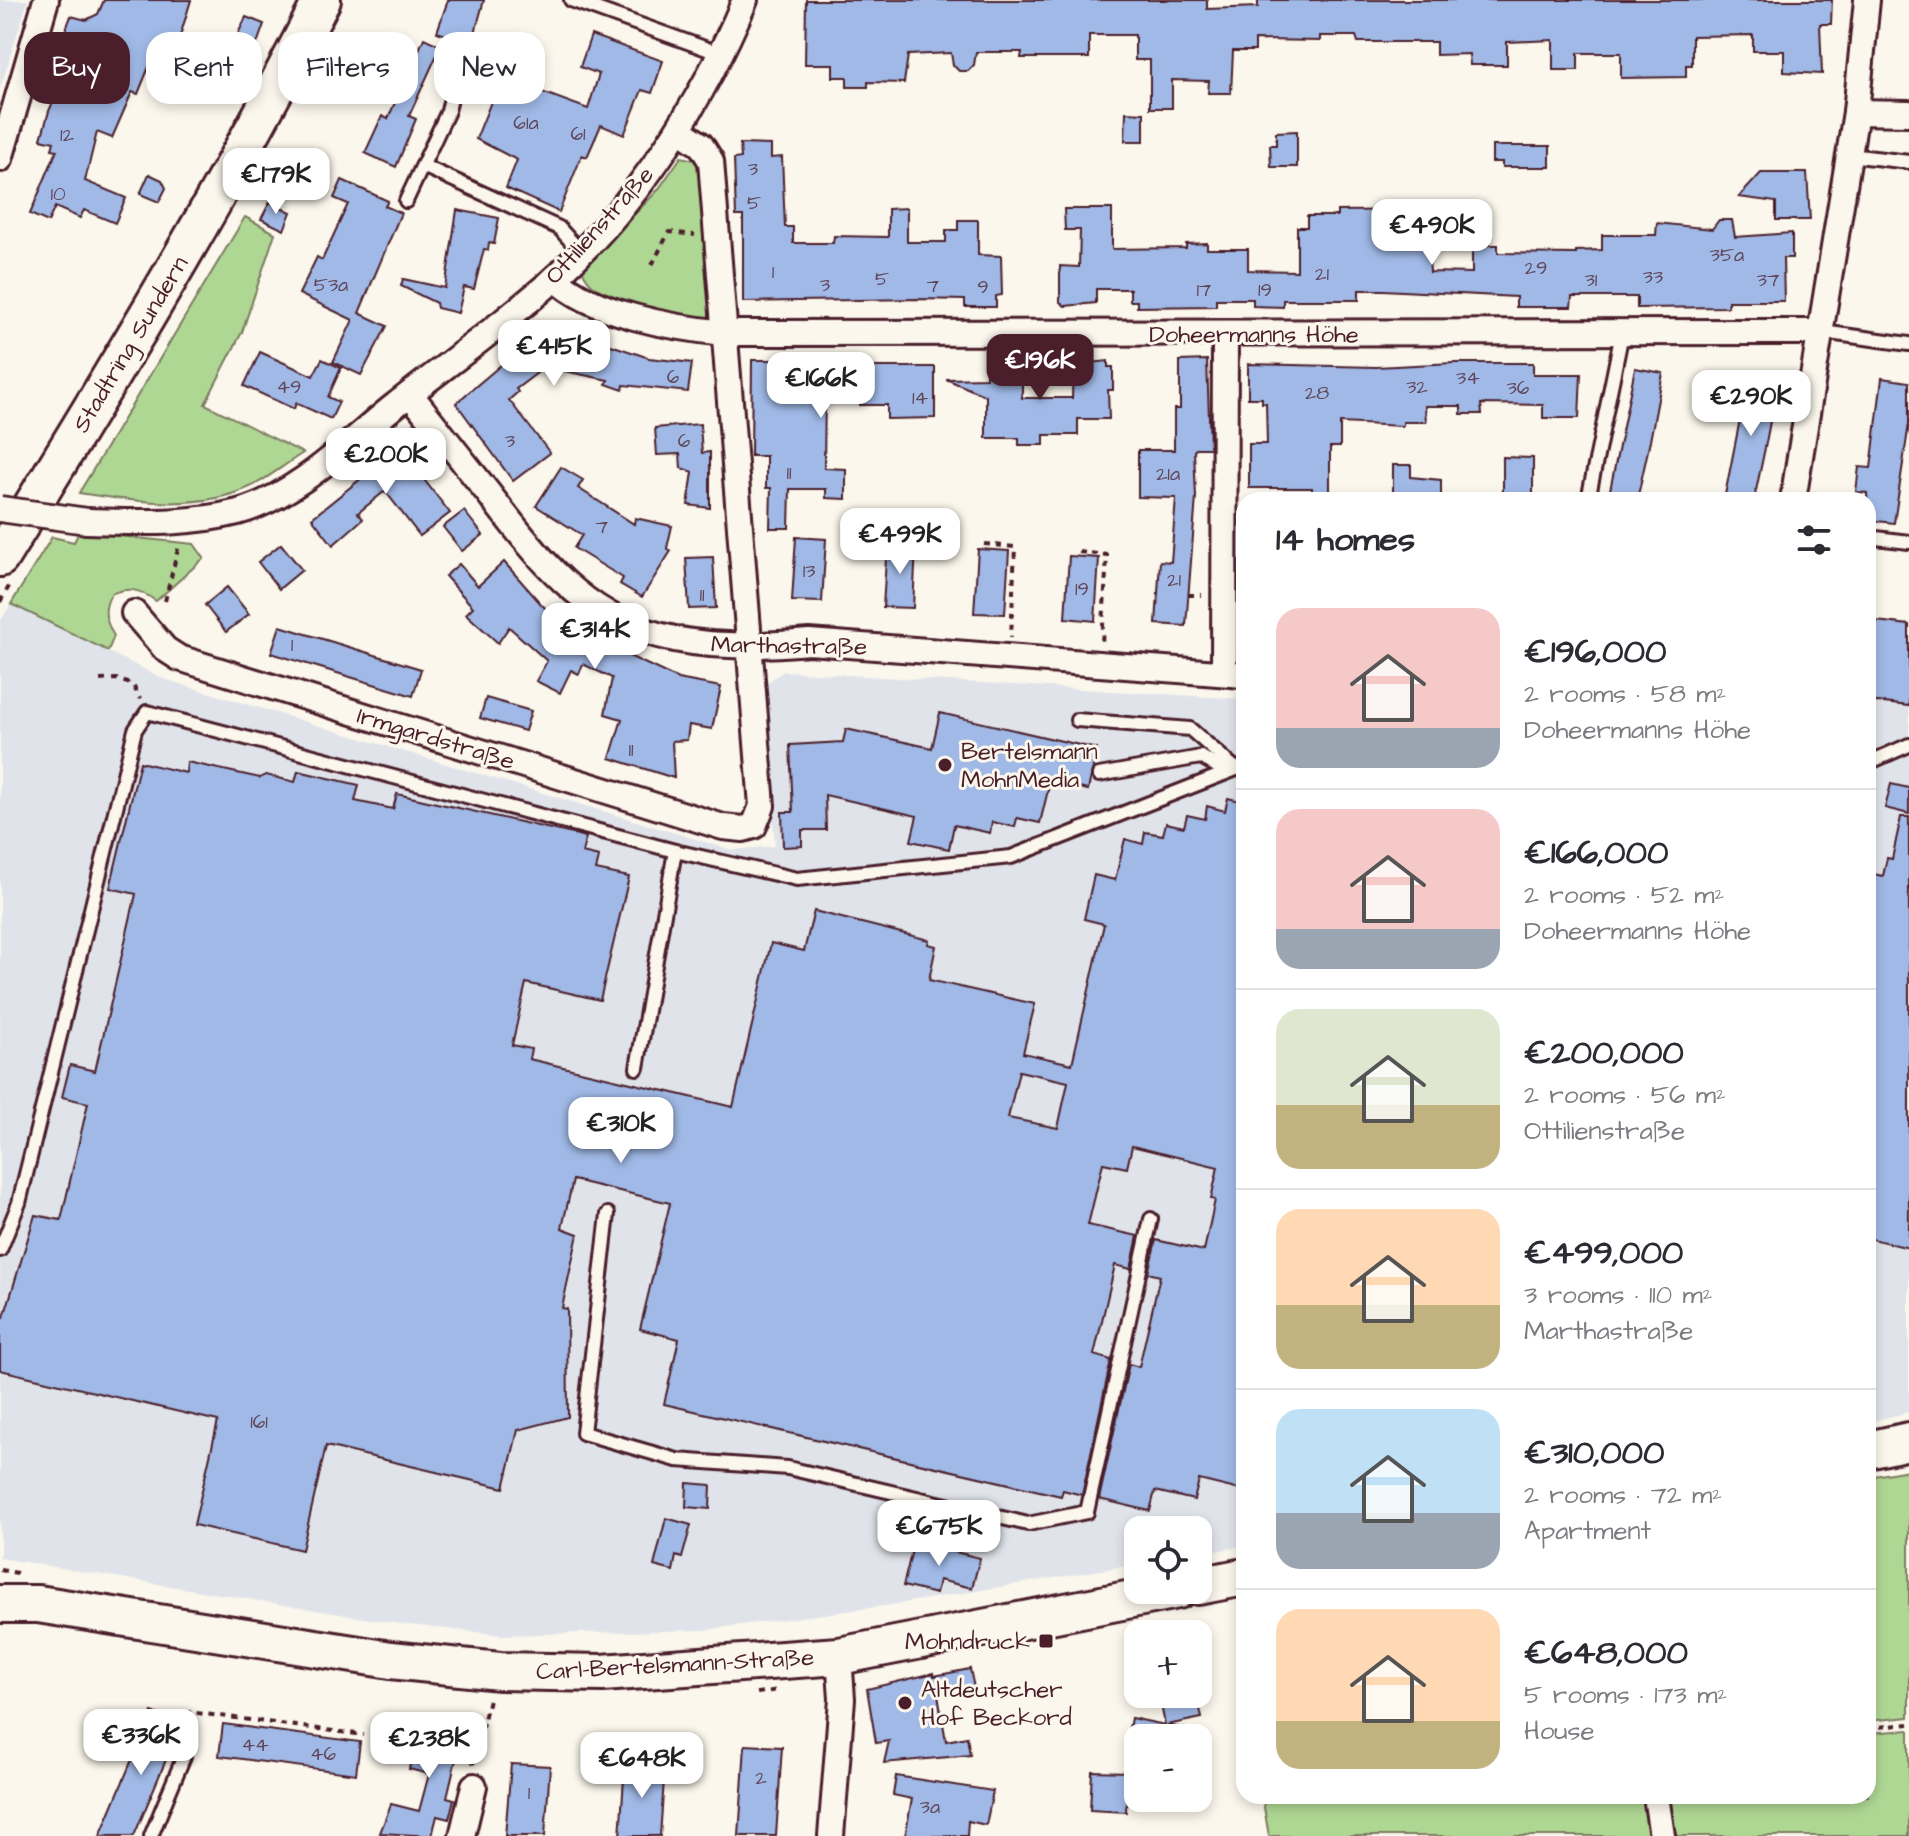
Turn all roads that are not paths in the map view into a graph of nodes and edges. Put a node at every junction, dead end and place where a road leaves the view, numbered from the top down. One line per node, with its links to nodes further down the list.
1 (46, 0): 8 (street)
2 (322, 0): 30 (main road, Stadtring Sundern)
3 (571, 0): 6 (lane)
4 (745, 0): 6 (street, Ottilienstraße)
5 (1867, 0): 9 (street)
6 (721, 54): 11 (street, Ottilienstraße)
7 (450, 104): 15 (lane)
8 (6, 110): 13 (street)
9 (1856, 112): 10 (street); 12 (street)
10 (1909, 113)
11 (679, 130): 17 (street, Ottilienstraße); 20 (street)
12 (1849, 155): 14 (lane); 19 (street)
13 (0, 159)
14 (1909, 162)
15 (423, 166): 16 (lane); 17 (lane)
16 (406, 201)
17 (580, 251): 18 (street, Ottilienstraße)
18 (555, 278): 20 (street, Doheermanns Höhe); 24 (street, Ottilienstraße)
19 (1822, 332): 21 (street, Doheermanns Höhe); 23 (lane); 26 (street)
20 (725, 333): 22 (street, Doheermanns Höhe); 32 (street)
21 (1622, 333): 22 (street, Doheermanns Höhe); 25 (lane)
22 (1225, 334): 33 (street, Marthastraße)
23 (1909, 344)
24 (410, 394): 27 (street, Ottilienstraße, bridge); 32 (street, Marthastraße)
25 (1590, 492)
26 (1794, 492)
27 (0, 509)
28 (1876, 538): 29 (lane)
29 (1909, 542)
30 (0, 558)
31 (134, 613): 32 (street, Irmgardstraße)
32 (750, 646): 33 (street, Marthastraße)
33 (1234, 673)
34 (1077, 720): 37 (lane)
35 (1909, 745): 36 (lane)
36 (1876, 759)
37 (1236, 769): 38 (lane); 39 (lane)
38 (1099, 775)
39 (675, 851): 40 (lane); 43 (lane)
40 (637, 1068)
41 (608, 1214): 42 (lane)
42 (1151, 1219)
43 (0, 1250)
44 (1909, 1441): 45 (main road)
45 (1876, 1448)
46 (1236, 1579): 47 (main road)
47 (1212, 1583)
48 (13, 1593): 50 (main road, Carl-Bertelsmann-Straße)
49 (1124, 1601): 50 (main road, Carl-Bertelsmann-Straße)
50 (839, 1656): 56 (street)
51 (184, 1756): 54 (lane)
52 (474, 1786): 55 (street)
53 (1657, 1804): 57 (street)
54 (151, 1836)
55 (462, 1836)
56 (831, 1836)
57 (1662, 1836)

